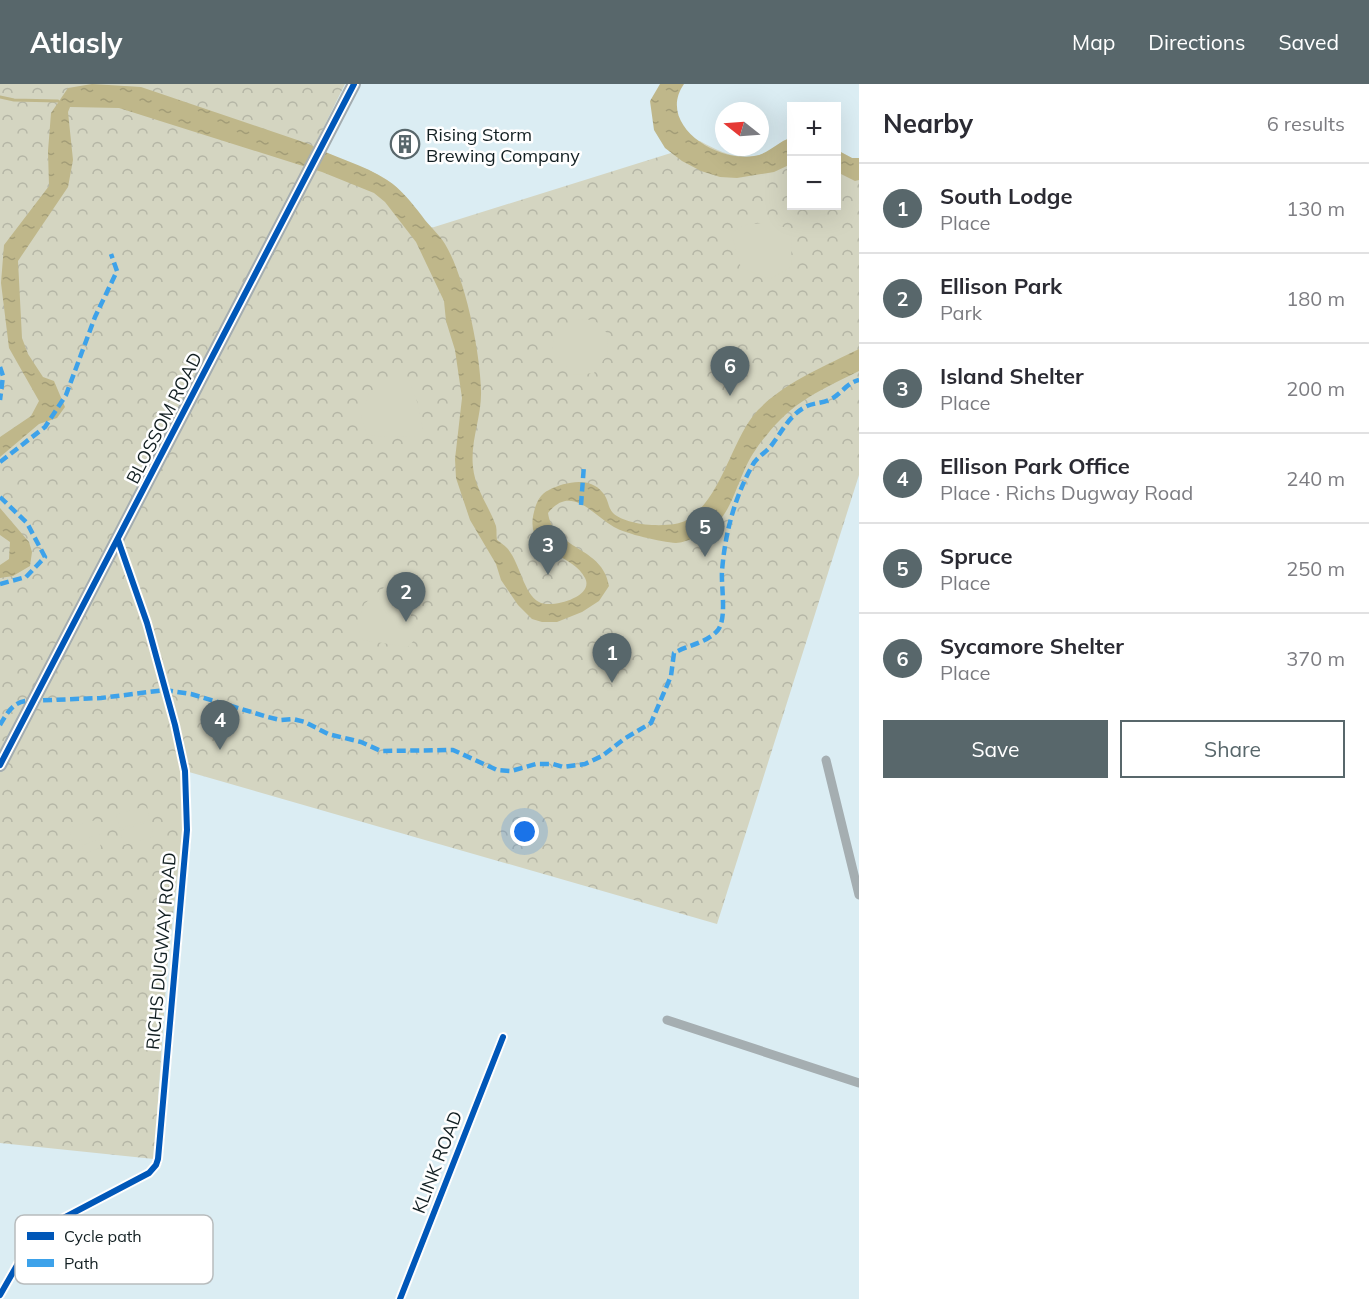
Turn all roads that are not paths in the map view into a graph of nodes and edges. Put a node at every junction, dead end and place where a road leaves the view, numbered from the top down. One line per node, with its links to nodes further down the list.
1 (354, 84): 2 (street, BLOSSOM ROAD)
2 (118, 540): 4 (street, BLOSSOM ROAD); 9 (street, RICHS DUGWAY ROAD)
3 (826, 760): 5 (street)
4 (0, 765)
5 (859, 895)
6 (667, 1020): 8 (street)
7 (503, 1037): 12 (street, KLINK ROAD)
8 (859, 1083)
9 (69, 1215)
10 (15, 1268): 11 (street, RICHS DUGWAY ROAD)
11 (0, 1294)
12 (400, 1299)

